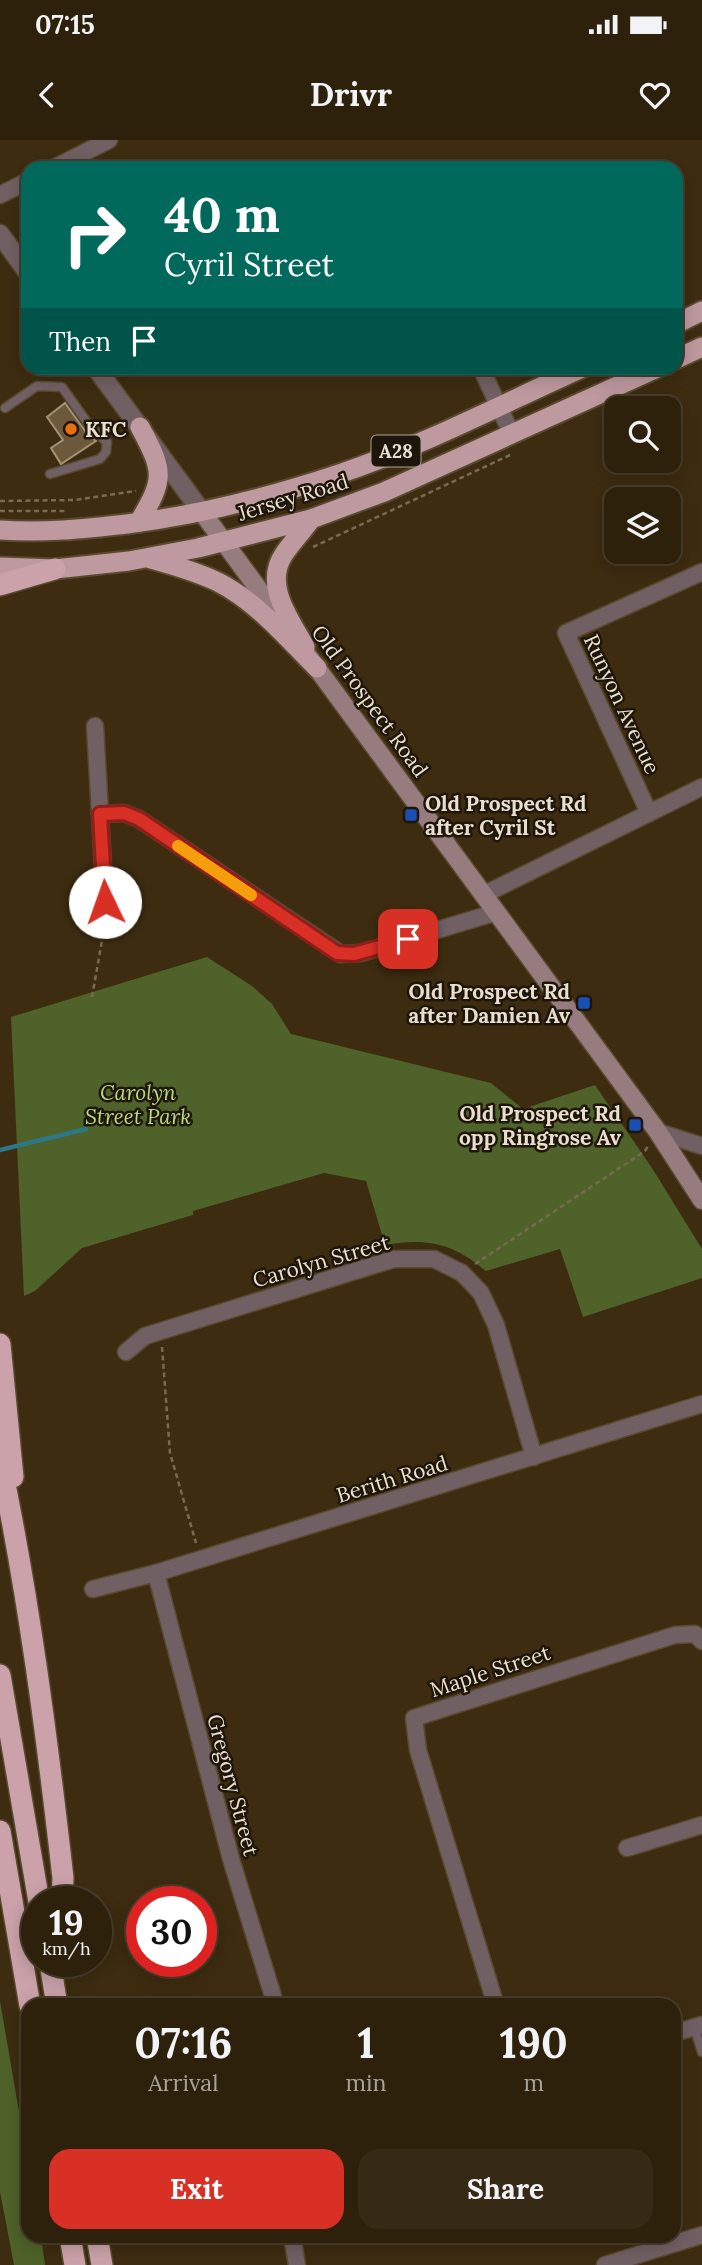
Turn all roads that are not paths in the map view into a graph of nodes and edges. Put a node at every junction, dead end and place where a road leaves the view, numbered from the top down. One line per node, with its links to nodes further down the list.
1 (109, 140): 2 (street)
2 (68, 161)
3 (21, 184): 4 (street)
4 (0, 195)
5 (0, 234): 6 (street)
6 (21, 263)
7 (702, 311): 8 (highway)
8 (683, 320)
9 (702, 347): 10 (highway)
10 (683, 356)
11 (101, 375): 17 (street, Old Prospect Road)
12 (484, 375): 15 (street)
13 (567, 375): 15 (highway, Jersey Road / A28)
14 (642, 375): 18 (highway, Jersey Road / A28)
15 (498, 406): 18 (street); 20 (highway, Jersey Road / A28)
16 (5, 408): 19 (lane)
17 (140, 427): 20 (street, Old Prospect Road); 22 (highway)
18 (512, 435): 21 (highway, Jersey Road / A28)
19 (51, 474)
20 (202, 512): 22 (highway, Jersey Road / A28); 24 (main road, Old Prospect Road)
21 (312, 519): 24 (highway, Jersey Road / A28); 30 (highway)
22 (139, 522): 23 (highway, Jersey Road / A28)
23 (0, 530)
24 (224, 541): 25 (highway, Jersey Road / A28); 30 (main road, Old Prospect Road)
25 (148, 558): 27 (highway, Jersey Road / A28); 30 (highway)
26 (0, 566): 27 (highway, Jersey Road / A28)
27 (55, 569): 29 (highway)
28 (702, 572): 33 (street, Runyon Avenue)
29 (0, 585)
30 (317, 668): 35 (main road, Old Prospect Road)
31 (95, 726): 34 (street)
32 (702, 787): 33 (street)
33 (649, 813): 35 (street)
34 (100, 814): 36 (street); 37 (street)
35 (483, 895): 37 (main road, Old Prospect Road)
36 (105, 902)
37 (496, 912): 38 (main road, Old Prospect Road)
38 (658, 1132): 39 (street); 40 (main road, Old Prospect Road)
39 (702, 1146)
40 (702, 1200)
41 (0, 1344): 46 (highway)
42 (126, 1352): 44 (street, Carolyn Street)
43 (702, 1404): 44 (street, Berith Road)
44 (534, 1457): 47 (street, Berith Road)
45 (0, 1460): 46 (highway)
46 (17, 1537): 55 (highway)
47 (156, 1573): 48 (street, Berith Road); 61 (street, Gregory Street)
48 (93, 1589)
49 (702, 1641): 62 (street, Maple Street)
50 (0, 1675): 54 (highway)
51 (702, 1825): 53 (street)
52 (0, 1830): 58 (highway)
53 (627, 1848)
54 (36, 1886)
55 (63, 1886)
56 (53, 1977): 59 (highway)
57 (60, 1977): 60 (highway)
58 (29, 1998)
59 (57, 1998)
60 (59, 1998)
61 (274, 1998)
62 (494, 1998)
63 (698, 2026): 64 (street); 65 (lane)
64 (681, 2031)
65 (702, 2052)
66 (702, 2235): 67 (street)
67 (681, 2242)
68 (71, 2243): 72 (highway)
69 (98, 2243): 73 (highway)
70 (293, 2243): 74 (street)
71 (676, 2243): 75 (street)
72 (75, 2265)
73 (102, 2265)
74 (297, 2265)
75 (606, 2265)

